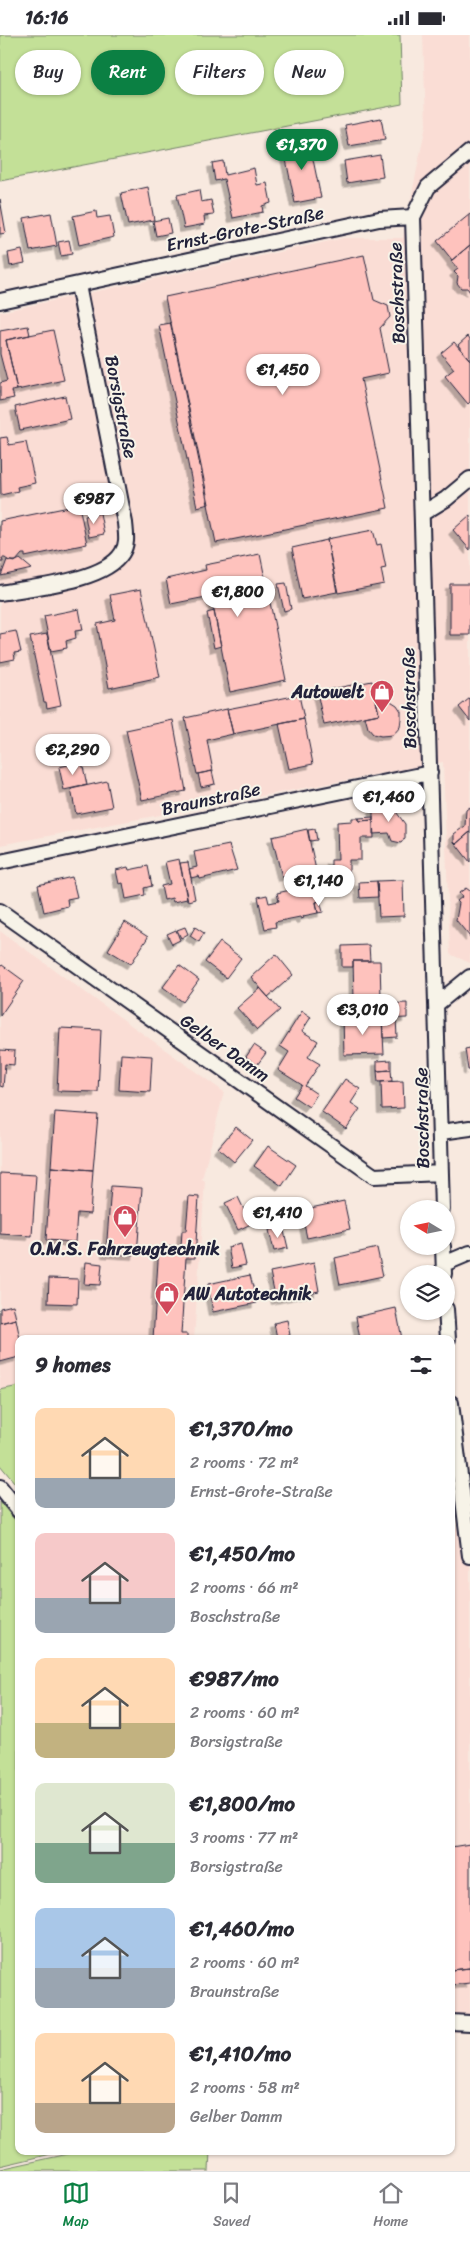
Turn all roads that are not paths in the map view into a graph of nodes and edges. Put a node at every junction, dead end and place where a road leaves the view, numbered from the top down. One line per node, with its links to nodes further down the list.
1 (470, 152): 2 (street)
2 (413, 217): 3 (street, Ernst-Grote-Straße); 6 (street, Boschstraße)
3 (78, 285): 4 (street, Ernst-Grote-Straße); 7 (street, Borsigstraße)
4 (0, 301)
5 (470, 479): 6 (street)
6 (423, 513): 8 (street, Boschstraße)
7 (0, 593)
8 (430, 773): 9 (street, Braunstraße); 12 (street, Boschstraße)
9 (0, 862)
10 (0, 911): 15 (street, Gelber Damm)
11 (470, 977): 12 (street)
12 (438, 1003): 14 (street, Boschstraße)
13 (470, 1128): 14 (street)
14 (441, 1132): 15 (street, Boschstraße)
15 (442, 1173): 16 (street, Boschstraße)
16 (442, 1200)
17 (470, 1253): 18 (street)
18 (450, 1265)
19 (447, 1320): 20 (street)
20 (448, 1335)
21 (455, 1435): 24 (street)
22 (0, 1487): 23 (street)
23 (15, 1506)
24 (470, 1556)
25 (455, 2022): 26 (street)
26 (470, 2023)

